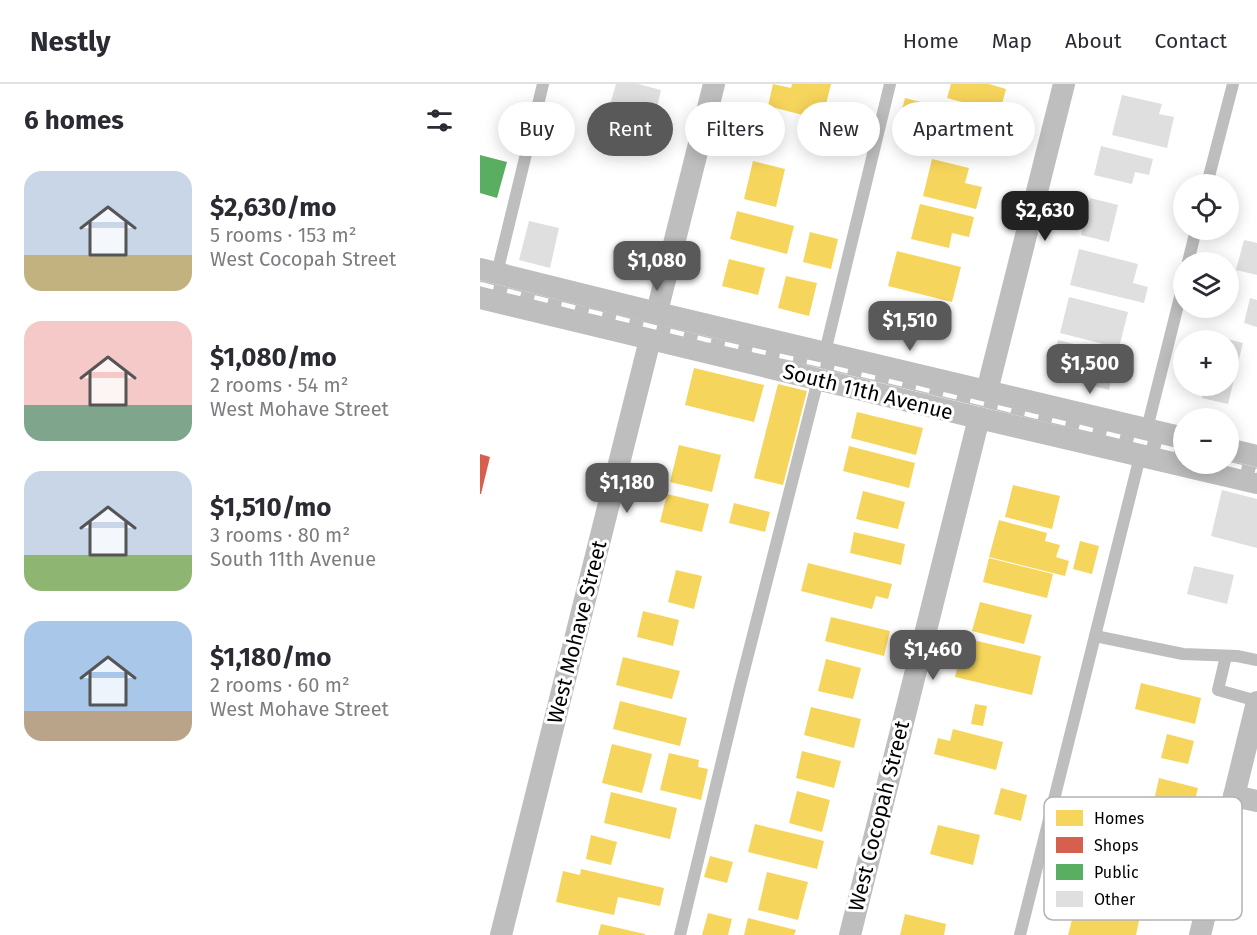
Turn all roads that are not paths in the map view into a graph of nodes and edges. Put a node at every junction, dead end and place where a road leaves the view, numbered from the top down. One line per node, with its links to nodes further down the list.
1 (543, 84): 7 (lane)
2 (714, 84): 9 (street, West Mohave Street)
3 (890, 84): 12 (lane)
4 (1064, 84): 14 (street)
5 (1233, 84): 6 (lane)
6 (1210, 174)
7 (488, 271): 9 (street, South 11th Avenue)
8 (480, 298): 11 (street, South 11th Avenue)
9 (657, 313): 11 (street, West Mohave Street); 12 (street, South 11th Avenue)
10 (1174, 318): 16 (lane)
11 (651, 339): 13 (street, South 11th Avenue); 33 (street, West Mohave Street)
12 (825, 352): 14 (street, South 11th Avenue)
13 (819, 380): 15 (street, South 11th Avenue); 34 (lane)
14 (987, 391): 16 (street, South 11th Avenue)
15 (979, 418): 19 (street, South 11th Avenue); 35 (street, West Cocopah Street)
16 (1146, 429): 17 (street, South 11th Avenue); 19 (lane)
17 (1173, 435)
18 (1239, 452): 20 (street)
19 (1139, 456): 21 (street, South 11th Avenue); 22 (lane)
20 (1257, 456)
21 (1257, 483)
22 (1095, 636): 23 (lane); 27 (lane)
23 (1226, 656): 24 (lane); 25 (lane)
24 (1257, 660)
25 (1257, 701): 26 (street)
26 (1234, 796): 28 (street)
27 (1055, 797)
28 (1239, 797)
29 (1242, 798): 30 (street)
30 (1257, 801)
31 (1044, 839): 36 (lane)
32 (1204, 920): 37 (street)
33 (501, 935)
34 (680, 935)
35 (850, 935)
36 (1020, 935)
37 (1200, 935)

